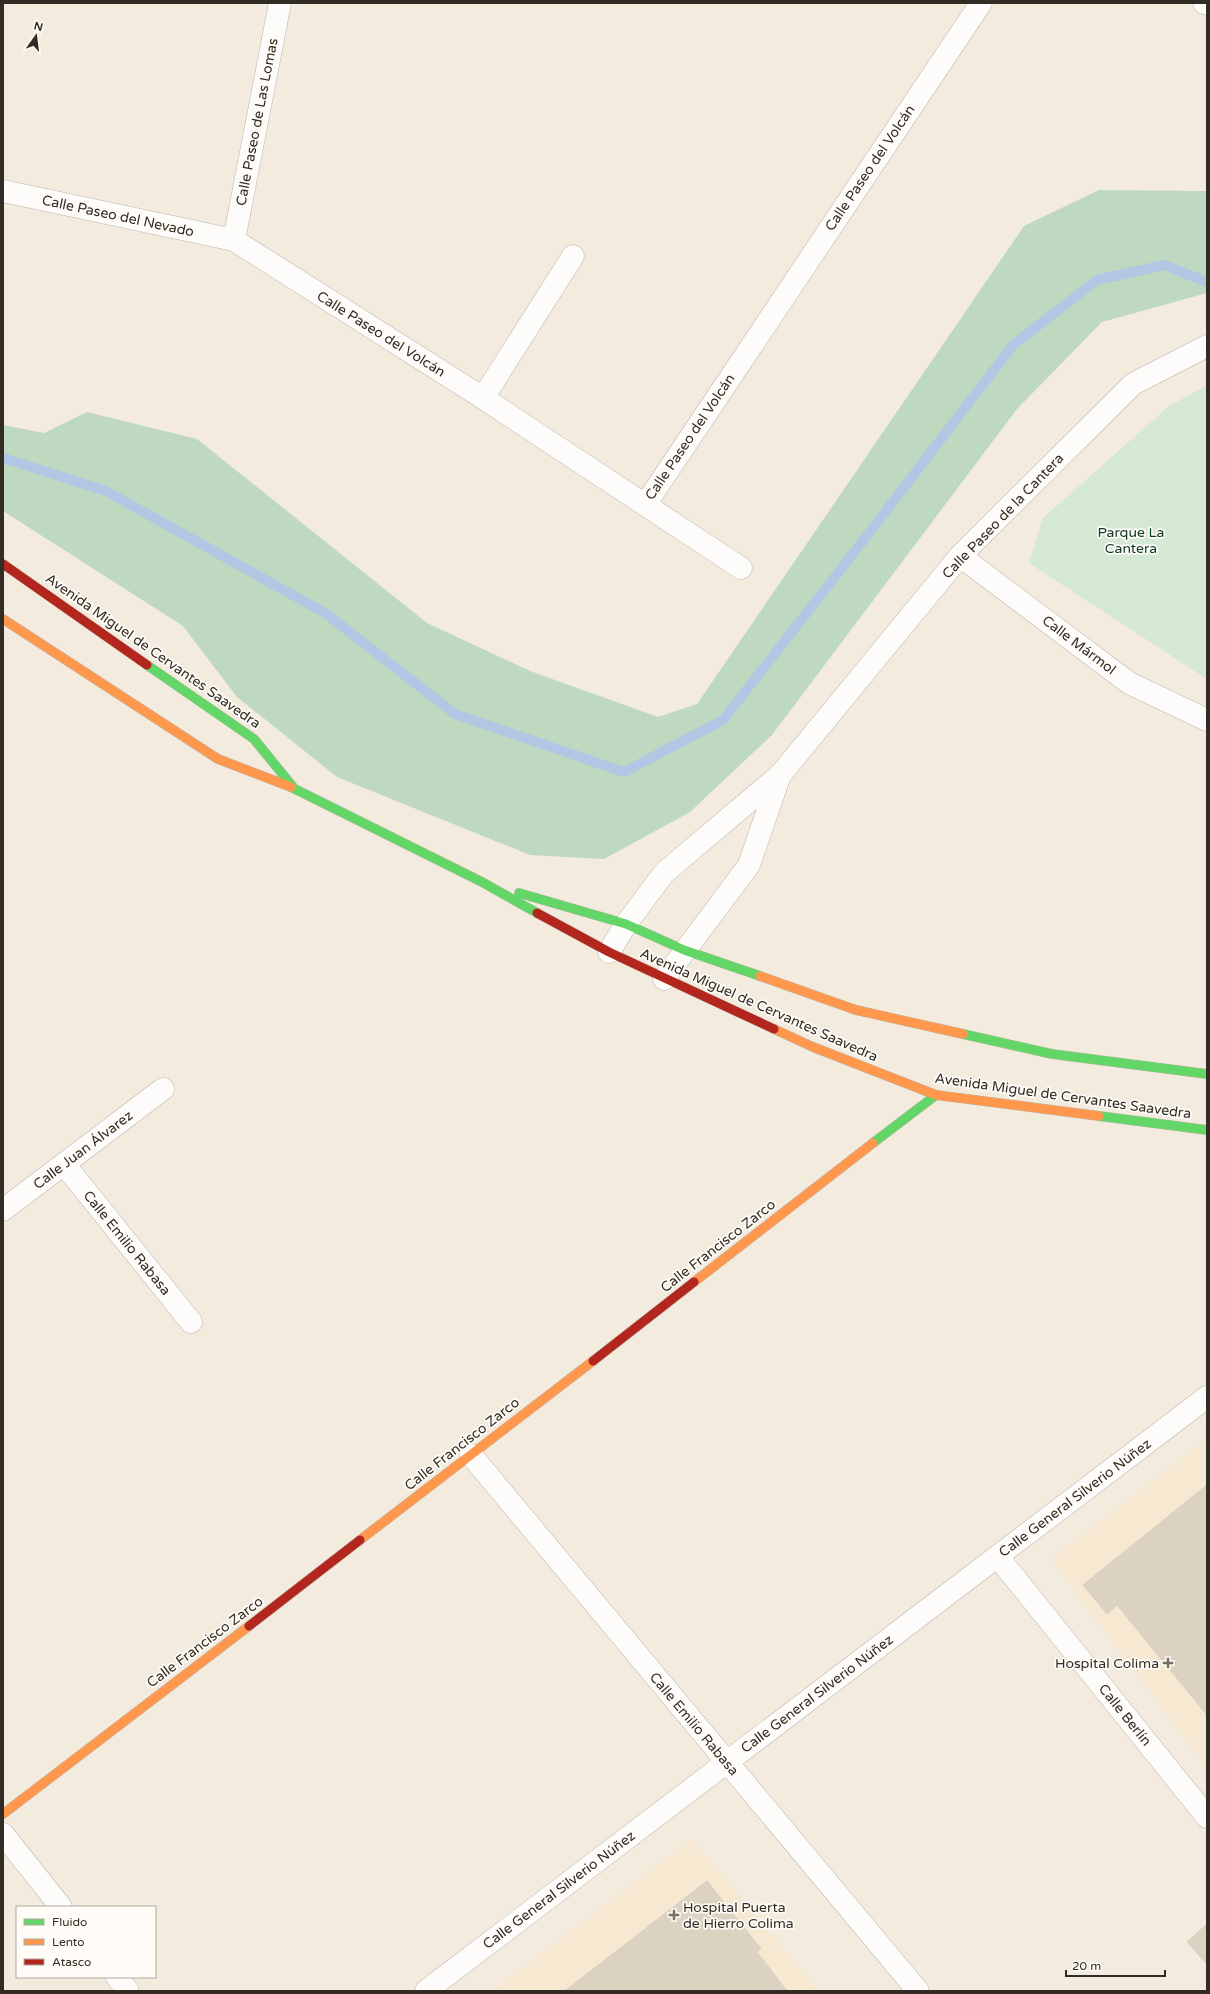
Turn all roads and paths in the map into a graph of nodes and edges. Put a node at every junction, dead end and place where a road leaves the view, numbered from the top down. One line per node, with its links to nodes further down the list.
1 (280, 3): 4 (street, Calle Paseo de Las Lomas)
2 (981, 3): 8 (street, Calle Paseo del Volcán)
3 (3, 191): 4 (street, Calle Paseo del Nevado)
4 (234, 240): 7 (street, Calle Paseo del Volcán)
5 (573, 256): 7 (street)
6 (1207, 346): 9 (street, Calle Paseo de la Cantera)
7 (483, 398): 8 (street, Calle Paseo del Volcán)
8 (645, 505): 11 (street)
9 (960, 556): 13 (street, Calle Mármol); 14 (street, Calle Paseo de la Cantera)
10 (3, 564): 15 (street, Avenida Miguel de Cervantes Saavedra)
11 (741, 568)
12 (3, 619): 15 (street, Avenida Miguel de Cervantes Saavedra)
13 (1207, 720)
14 (781, 774): 17 (street); 18 (street)
15 (294, 788): 16 (street, Avenida Miguel de Cervantes Saavedra)
16 (482, 882): 17 (street, Avenida Miguel de Cervantes Saavedra); 19 (street, Avenida Miguel de Cervantes Saavedra)
17 (626, 924): 18 (street, Avenida Miguel de Cervantes Saavedra); 19 (street)
18 (684, 950): 20 (street); 21 (street, Avenida Miguel de Cervantes Saavedra)
19 (609, 952): 20 (street, Avenida Miguel de Cervantes Saavedra)
20 (664, 979): 23 (street, Avenida Miguel de Cervantes Saavedra)
21 (1207, 1074)
22 (163, 1088): 25 (street, Calle Juan Álvarez)
23 (936, 1095): 24 (street, Avenida Miguel de Cervantes Saavedra); 29 (street, Calle Francisco Zarco)
24 (1207, 1130)
25 (64, 1164): 26 (street, Calle Juan Álvarez); 27 (street, Calle Emilio Rabasa)
26 (3, 1210)
27 (191, 1322)
28 (1207, 1397): 30 (street, Calle General Silverio Núñez)
29 (471, 1455): 31 (street, Calle Emilio Rabasa); 32 (street, Calle Francisco Zarco)
30 (998, 1557): 31 (street, Calle General Silverio Núñez); 33 (street, Calle Berlín)
31 (726, 1763): 38 (street, Calle General Silverio Núñez); 39 (street, Calle Emilio Rabasa)
32 (3, 1814)
33 (1207, 1817)
34 (3, 1834): 35 (street)
35 (60, 1906)
36 (117, 1978): 37 (street)
37 (128, 1991)
38 (426, 1991)
39 (918, 1991)

